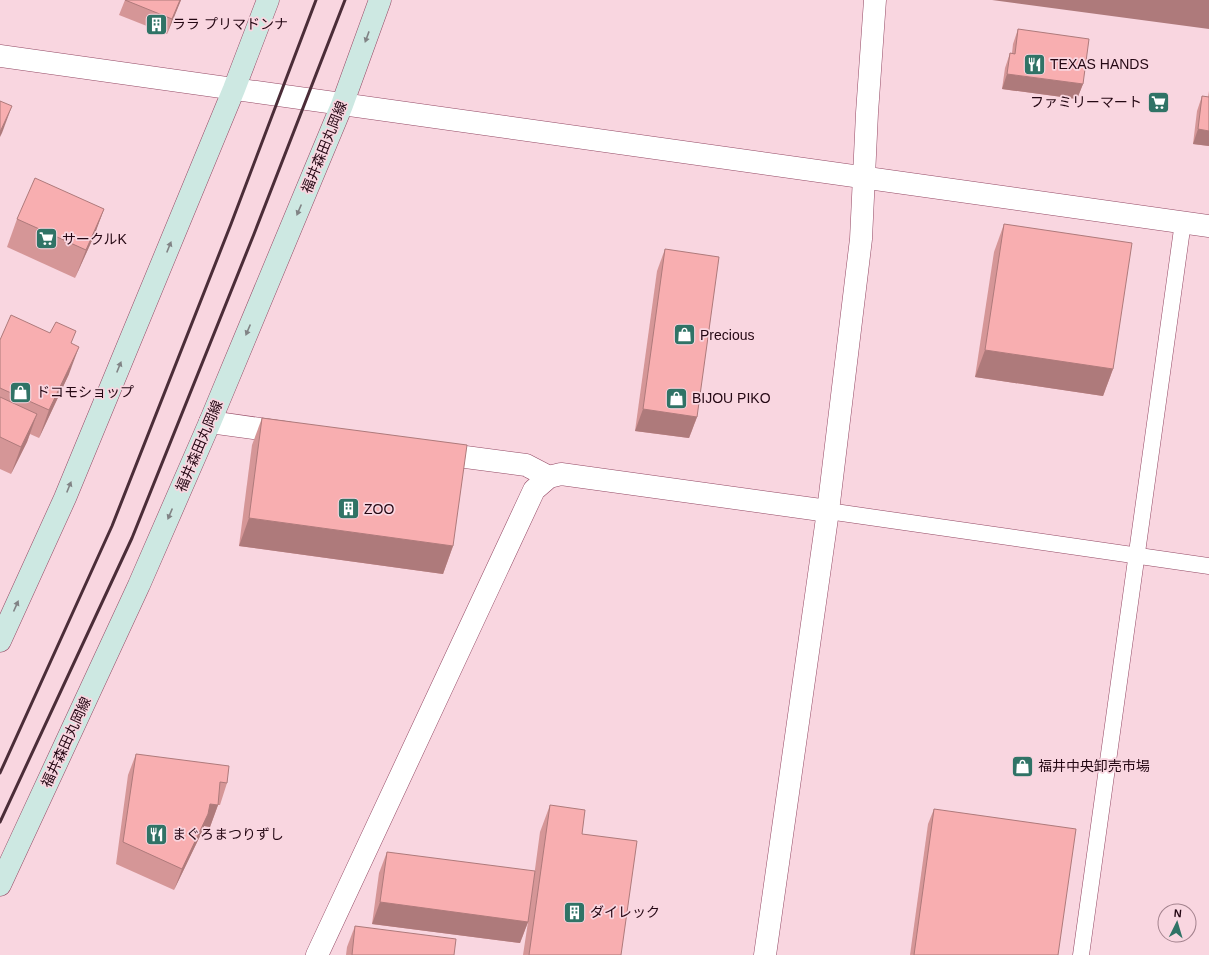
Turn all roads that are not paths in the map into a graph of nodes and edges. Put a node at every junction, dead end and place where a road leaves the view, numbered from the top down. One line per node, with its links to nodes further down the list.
1 (268, 0): 5 (main road)
2 (380, 0): 6 (main road, 福井森田丸岡線, one-way to 6)
3 (875, 0): 7 (street)
4 (0, 56): 5 (street)
5 (234, 89): 6 (street); 17 (main road, one-way to 5)
6 (342, 105): 7 (street); 10 (main road, 福井森田丸岡線, one-way to 10)
7 (865, 178): 8 (street); 14 (street)
8 (1183, 222): 9 (street); 15 (lane)
9 (1209, 226)
10 (210, 422): 11 (street); 18 (main road, 福井森田丸岡線, one-way to 18)
11 (305, 435)
12 (415, 450): 13 (street)
13 (549, 477): 14 (street); 19 (street)
14 (828, 511): 15 (lane); 20 (street)
15 (1136, 556): 16 (lane); 21 (lane)
16 (1209, 566)
17 (0, 642)
18 (0, 885)
19 (317, 955)
20 (765, 955)
21 (1081, 955)

